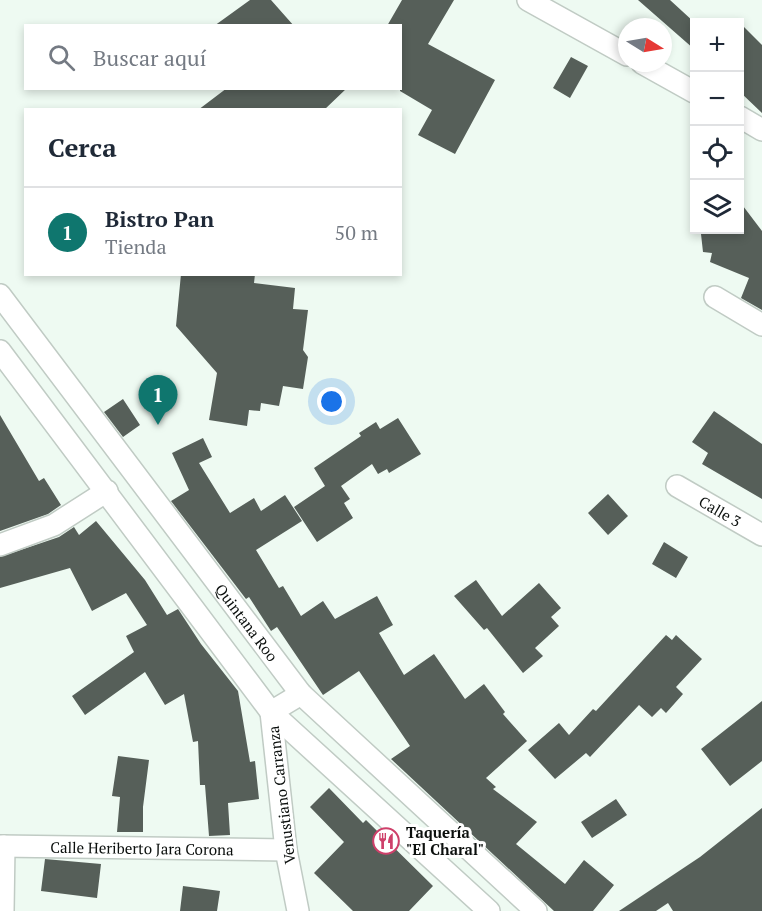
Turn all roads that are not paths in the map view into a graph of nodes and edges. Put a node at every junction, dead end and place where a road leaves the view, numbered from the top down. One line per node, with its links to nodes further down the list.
1 (528, 0): 2 (street)
2 (618, 50)
3 (658, 72): 4 (street)
4 (690, 90)
5 (744, 119): 6 (street)
6 (762, 130)
7 (0, 295): 15 (street, Quintana Roo)
8 (715, 297): 9 (street)
9 (762, 325)
10 (0, 351): 12 (street)
11 (677, 486): 13 (street, Calle 3)
12 (107, 491): 14 (street); 16 (street)
13 (762, 535)
14 (0, 545)
15 (301, 694): 16 (street, Venustiano Carranza); 22 (street, Quintana Roo)
16 (271, 712): 18 (street, Venustiano Carranza); 21 (street)
17 (2, 846): 18 (street, Calle Heriberto Jara Corona); 19 (street)
18 (286, 850): 20 (street, Venustiano Carranza)
19 (3, 911)
20 (298, 911)
21 (489, 911)
22 (536, 911)

